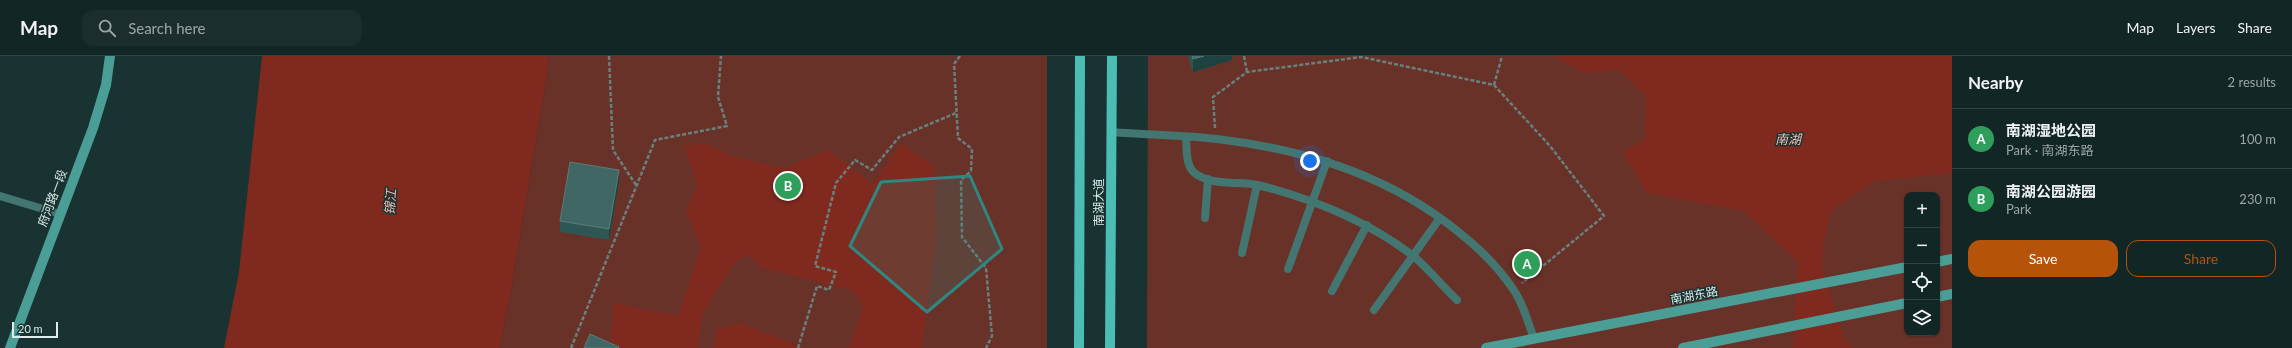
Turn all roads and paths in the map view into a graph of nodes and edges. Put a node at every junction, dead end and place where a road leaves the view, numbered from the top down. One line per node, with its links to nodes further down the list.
1 (110, 56): 22 (main road, 府河路一段)
2 (609, 56): 18 (path)
3 (721, 56): 18 (path)
4 (960, 56): 12 (path)
5 (1080, 56): 44 (main road, 南湖大道)
6 (1112, 56): 13 (main road, 南湖大道)
7 (1244, 56): 10 (path)
8 (1361, 56): 10 (path); 11 (path)
9 (1502, 56): 11 (path)
10 (1247, 72): 15 (path)
11 (1494, 84): 32 (path)
12 (956, 113): 42 (path); 43 (path)
13 (1112, 132): 14 (lane); 45 (main road, 南湖大道)
14 (1186, 137): 15 (lane); 17 (lane)
15 (1216, 139): 16 (lane)
16 (1327, 161): 21 (lane); 24 (lane)
17 (1208, 179): 19 (lane); 23 (lane)
18 (637, 185): 41 (path)
19 (1257, 185): 21 (lane); 26 (lane)
20 (0, 196): 22 (lane)
21 (1312, 202): 25 (lane); 30 (lane)
22 (60, 214): 40 (main road, 府河路一段)
23 (1205, 218)
24 (1440, 218): 27 (lane); 32 (lane)
25 (1367, 225): 27 (lane); 33 (lane)
26 (1242, 253)
27 (1413, 256): 36 (lane); 38 (lane)
28 (1952, 259): 29 (main road)
29 (1940, 261)
30 (1288, 268)
31 (1904, 268): 39 (main road, 南湖东路)
32 (1514, 289): 39 (lane)
33 (1332, 291)
34 (1952, 294): 35 (main road)
35 (1940, 296)
36 (1457, 300)
37 (1904, 304): 47 (main road)
38 (1374, 310)
39 (1534, 339): 46 (main road, 南湖东路)
40 (10, 348)
41 (571, 348)
42 (798, 348)
43 (986, 348)
44 (1079, 348)
45 (1110, 348)
46 (1486, 348)
47 (1683, 348)

